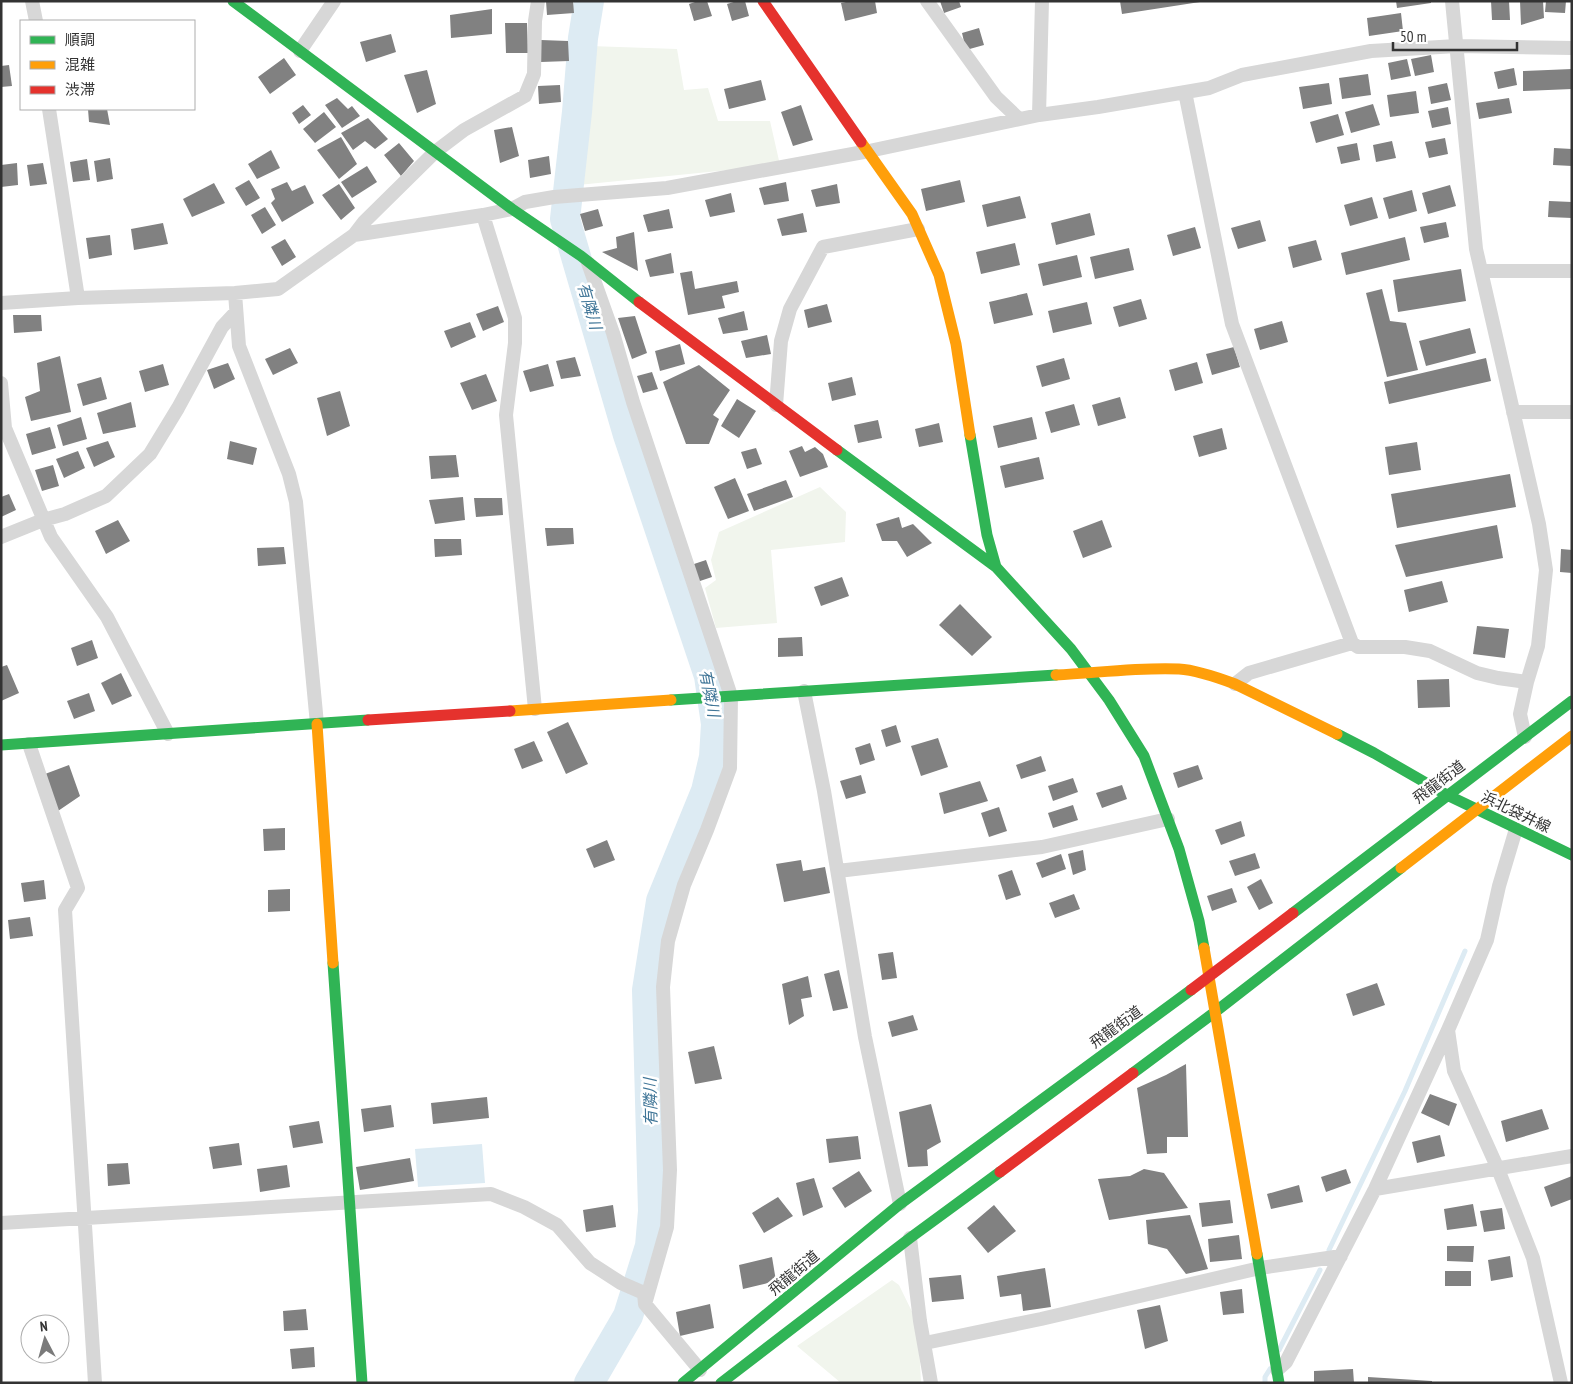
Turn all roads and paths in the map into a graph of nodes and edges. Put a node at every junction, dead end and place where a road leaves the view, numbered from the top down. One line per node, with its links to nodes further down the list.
1 (32, 1): 9 (street)
2 (233, 1): 12 (main road)
3 (334, 1): 12 (street)
4 (538, 1): 18 (street)
5 (763, 1): 17 (main road)
6 (927, 1): 16 (street)
7 (1042, 1): 15 (street)
8 (1452, 1): 10 (street)
9 (36, 20)
10 (1457, 46): 11 (street); 13 (street); 24 (street)
11 (1572, 48)
12 (300, 51): 18 (main road)
13 (1185, 92): 15 (street); 37 (street)
14 (49, 110): 27 (street)
15 (1039, 115): 16 (street)
16 (1019, 119): 17 (street)
17 (869, 151): 19 (street); 21 (main road)
18 (434, 152): 19 (main road); 22 (street)
19 (512, 209): 20 (street); 23 (main road)
20 (483, 215): 22 (street); 44 (street)
21 (918, 228): 31 (street); 36 (main road)
22 (354, 235): 26 (street)
23 (584, 260): 31 (main road); 42 (street)
24 (1481, 271): 25 (street); 32 (street)
25 (1572, 271)
26 (235, 294): 27 (street); 29 (street)
27 (78, 298): 28 (street)
28 (1, 303)
29 (236, 312): 34 (street); 45 (street)
30 (1, 383): 34 (street)
31 (776, 405): 36 (main road)
32 (1513, 412): 33 (street); 39 (street)
33 (1572, 412)
34 (43, 520): 35 (street); 46 (street)
35 (1, 537)
36 (996, 567): 38 (main road)
37 (1352, 642): 39 (street); 40 (street)
38 (1089, 673): 40 (main road, 浜北袋井線); 41 (main road, 浜北袋井線); 53 (main road)
39 (1527, 682): 48 (street)
40 (1235, 684): 51 (main road, 浜北袋井線)
41 (804, 691): 42 (main road, 浜北袋井線); 56 (street)
42 (728, 696): 44 (main road, 浜北袋井線); 70 (street)
43 (1572, 701): 48 (main road, 飛龍街道)
44 (535, 708): 45 (main road, 浜北袋井線)
45 (317, 724): 46 (main road, 浜北袋井線); 63 (main road)
46 (168, 734): 49 (main road, 浜北袋井線)
47 (1572, 736): 52 (main road)
48 (1525, 737): 51 (main road, 飛龍街道)
49 (29, 744): 50 (main road, 浜北袋井線); 65 (street)
50 (1, 745)
51 (1447, 795): 52 (main road, 浜北袋井線); 57 (main road, 飛龍街道)
52 (1477, 810): 54 (main road, 浜北袋井線); 58 (main road)
53 (1168, 819): 56 (street); 57 (main road)
54 (1516, 829): 55 (main road, 浜北袋井線); 59 (street)
55 (1572, 855)
56 (838, 871): 64 (street)
57 (1209, 977): 58 (main road); 64 (main road, 飛龍街道)
58 (1215, 1012): 67 (main road); 69 (main road)
59 (1448, 1030): 61 (street); 62 (street)
60 (1572, 1156): 61 (street)
61 (1498, 1169): 62 (street); 79 (street)
62 (1375, 1189): 68 (street)
63 (349, 1202): 65 (street); 70 (street); 75 (main road)
64 (900, 1204): 72 (main road, 飛龍街道)
65 (85, 1217): 66 (street); 74 (street)
66 (1, 1223)
67 (910, 1238): 71 (street); 77 (main road)
68 (1341, 1256): 69 (street); 73 (street)
69 (1260, 1268): 71 (street); 73 (main road)
70 (644, 1298): 72 (street)
71 (925, 1343): 78 (street)
72 (700, 1370): 76 (main road, 飛龍街道)
73 (1278, 1377)
74 (95, 1383)
75 (362, 1383)
76 (683, 1383)
77 (721, 1383)
78 (931, 1383)
79 (1560, 1383)

